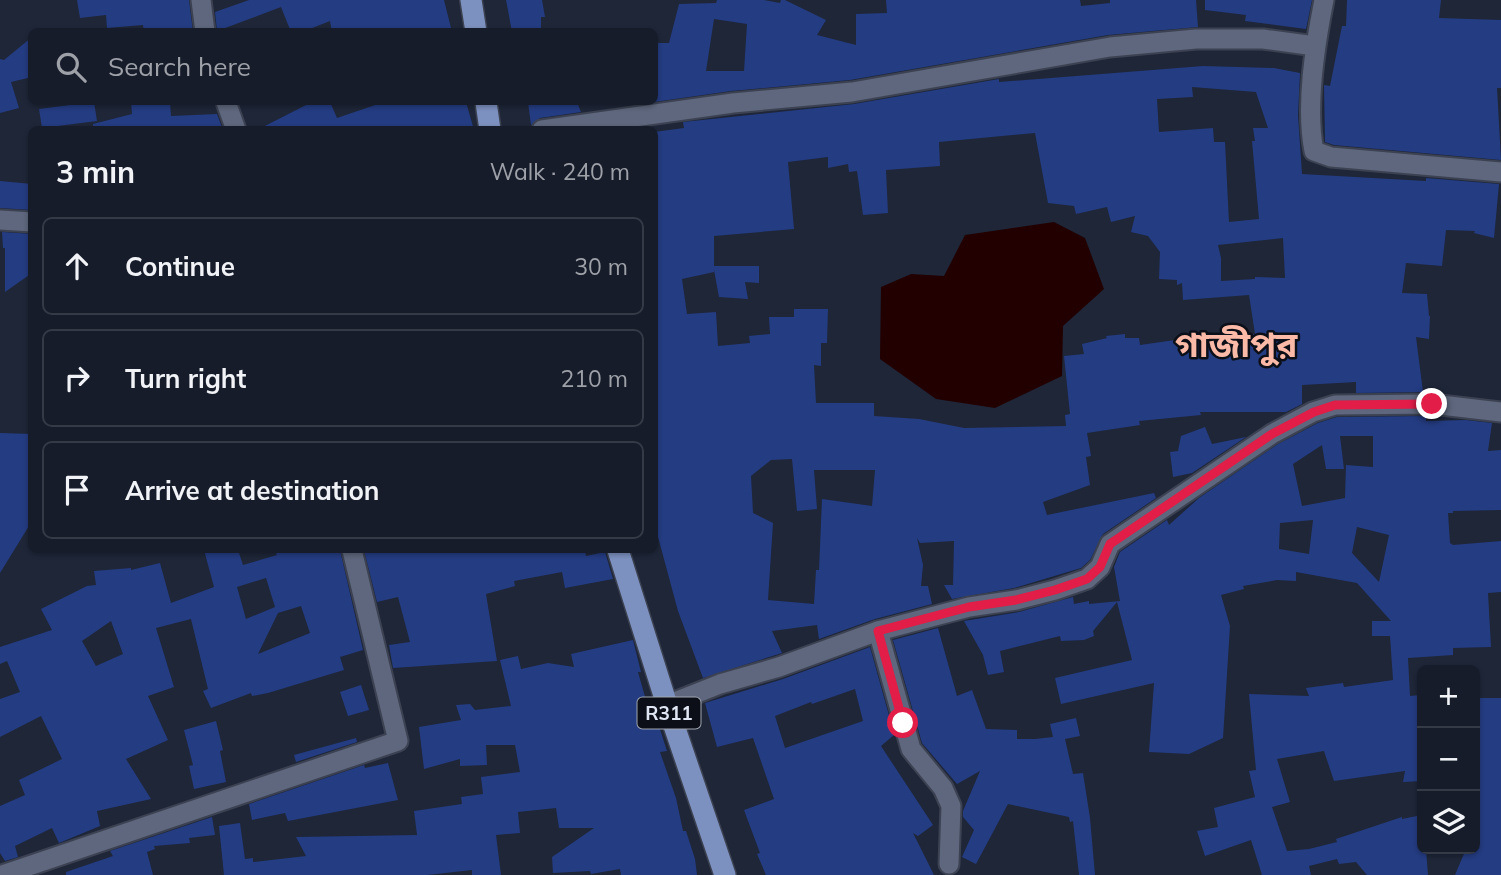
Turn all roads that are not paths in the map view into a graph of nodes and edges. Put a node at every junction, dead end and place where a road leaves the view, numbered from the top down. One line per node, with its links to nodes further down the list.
1 (201, 0): 4 (street)
2 (471, 0): 5 (main road)
3 (1324, 0): 6 (street)
4 (204, 28)
5 (475, 28)
6 (1315, 46): 11 (street); 12 (street)
7 (227, 105): 9 (street)
8 (486, 105): 10 (main road)
9 (235, 126)
10 (489, 126)
11 (570, 126)
12 (1501, 172)
13 (0, 220): 14 (street)
14 (28, 222)
15 (1501, 412): 18 (street)
16 (353, 553): 21 (street)
17 (619, 553): 19 (main road, R311)
18 (878, 631): 19 (street); 20 (street)
19 (667, 705): 22 (main road, R311)
20 (949, 864)
21 (2, 875)
22 (725, 875)

